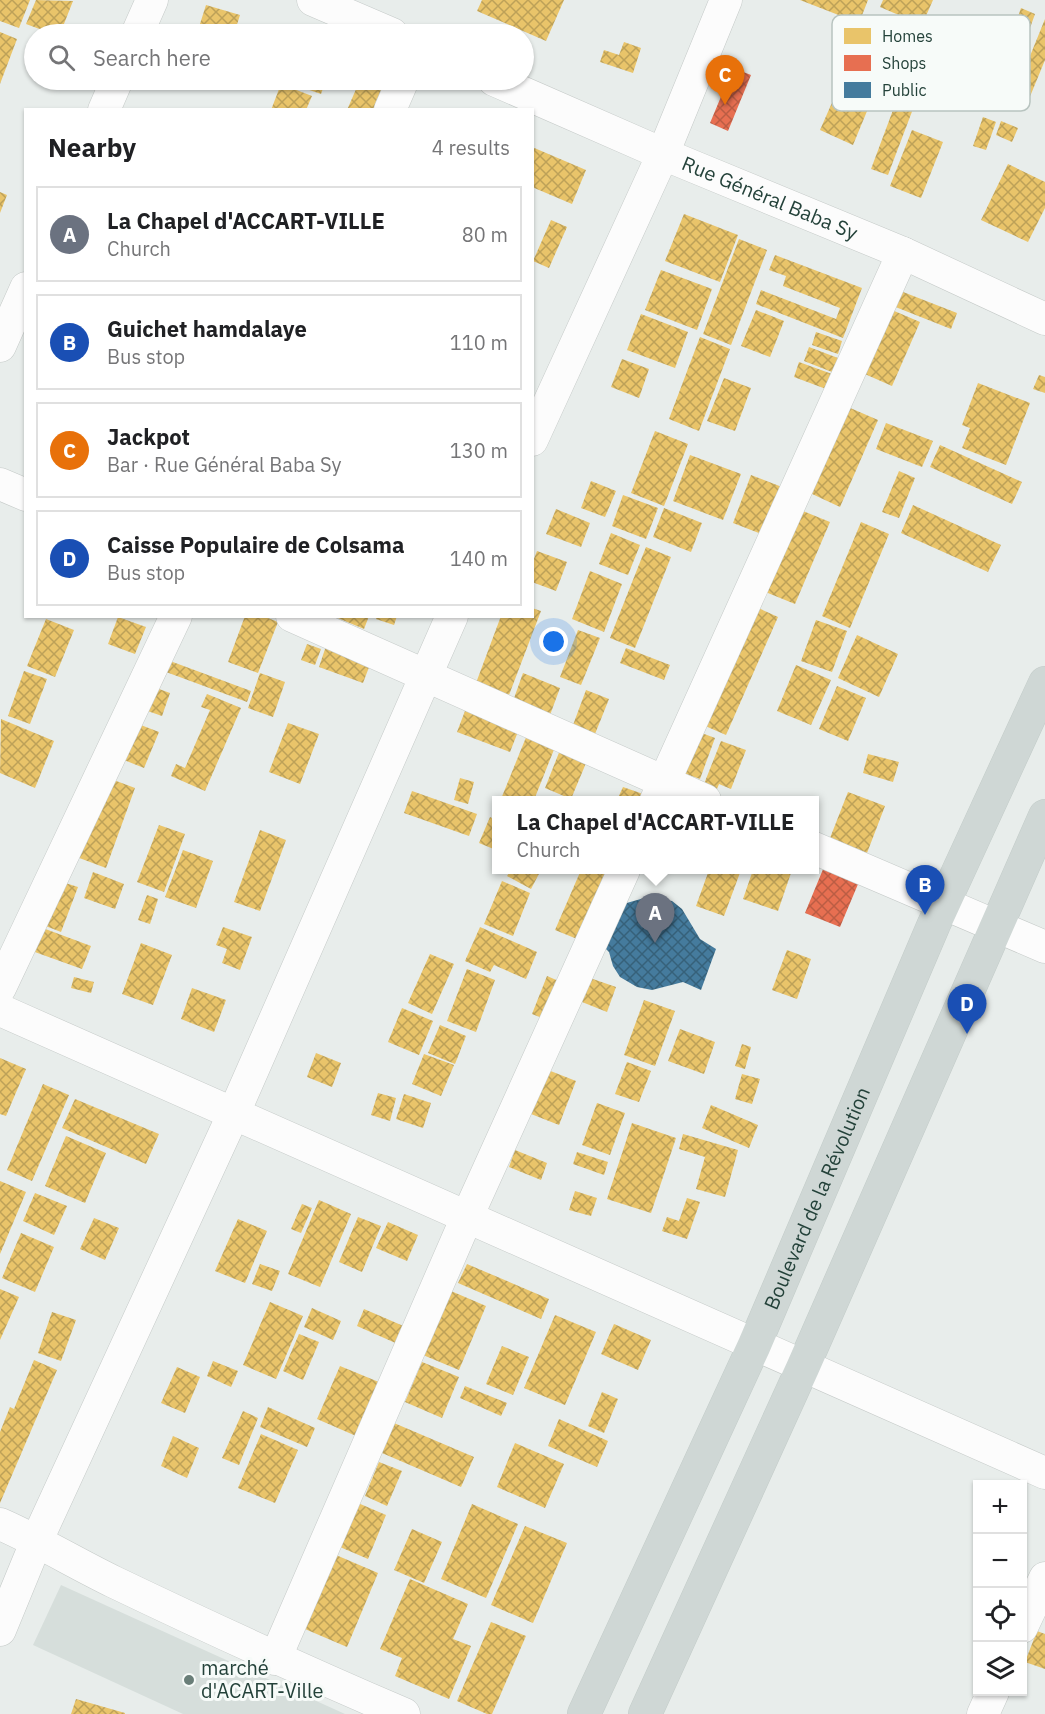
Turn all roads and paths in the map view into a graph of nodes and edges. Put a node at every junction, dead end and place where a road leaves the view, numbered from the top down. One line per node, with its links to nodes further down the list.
1 (152, 0): 4 (street)
2 (313, 0): 5 (street)
3 (726, 0): 11 (street)
4 (141, 24)
5 (369, 24)
6 (113, 90): 9 (street)
7 (399, 90): 10 (street)
8 (517, 90): 11 (street, Rue Général Baba Sy)
9 (105, 108)
10 (391, 108)
11 (663, 154): 12 (street, Rue Général Baba Sy); 16 (street)
12 (903, 253): 14 (street, Rue Général Baba Sy); 24 (street)
13 (24, 292): 15 (street)
14 (1045, 319)
15 (0, 346)
16 (534, 436)
17 (0, 484): 18 (street)
18 (24, 494)
19 (175, 618): 32 (street)
20 (296, 618): 22 (street)
21 (451, 618): 22 (street)
22 (424, 677): 24 (street); 34 (street)
23 (1045, 683): 29 (main road, Boulevard de la Révolution)
24 (660, 791): 25 (street)
25 (682, 796)
26 (1045, 816): 30 (main road)
27 (819, 850): 29 (street)
28 (622, 874): 35 (street)
29 (944, 903): 30 (street); 36 (main road, Boulevard de la Révolution)
30 (998, 926): 31 (street); 37 (main road)
31 (1045, 947)
32 (0, 988)
33 (0, 1010): 34 (street)
34 (233, 1115): 35 (street); 40 (street)
35 (467, 1217): 36 (street); 44 (street)
36 (754, 1346): 37 (street); 47 (main road, Boulevard de la Révolution)
37 (803, 1367): 38 (street); 48 (main road)
38 (1045, 1473)
39 (0, 1524): 40 (street)
40 (37, 1540): 43 (street); 44 (street)
41 (1045, 1578): 42 (street)
42 (1027, 1618)
43 (0, 1630)
44 (275, 1659): 46 (street)
45 (991, 1696): 49 (street)
46 (404, 1714)
47 (584, 1714)
48 (645, 1714)
49 (982, 1714)

